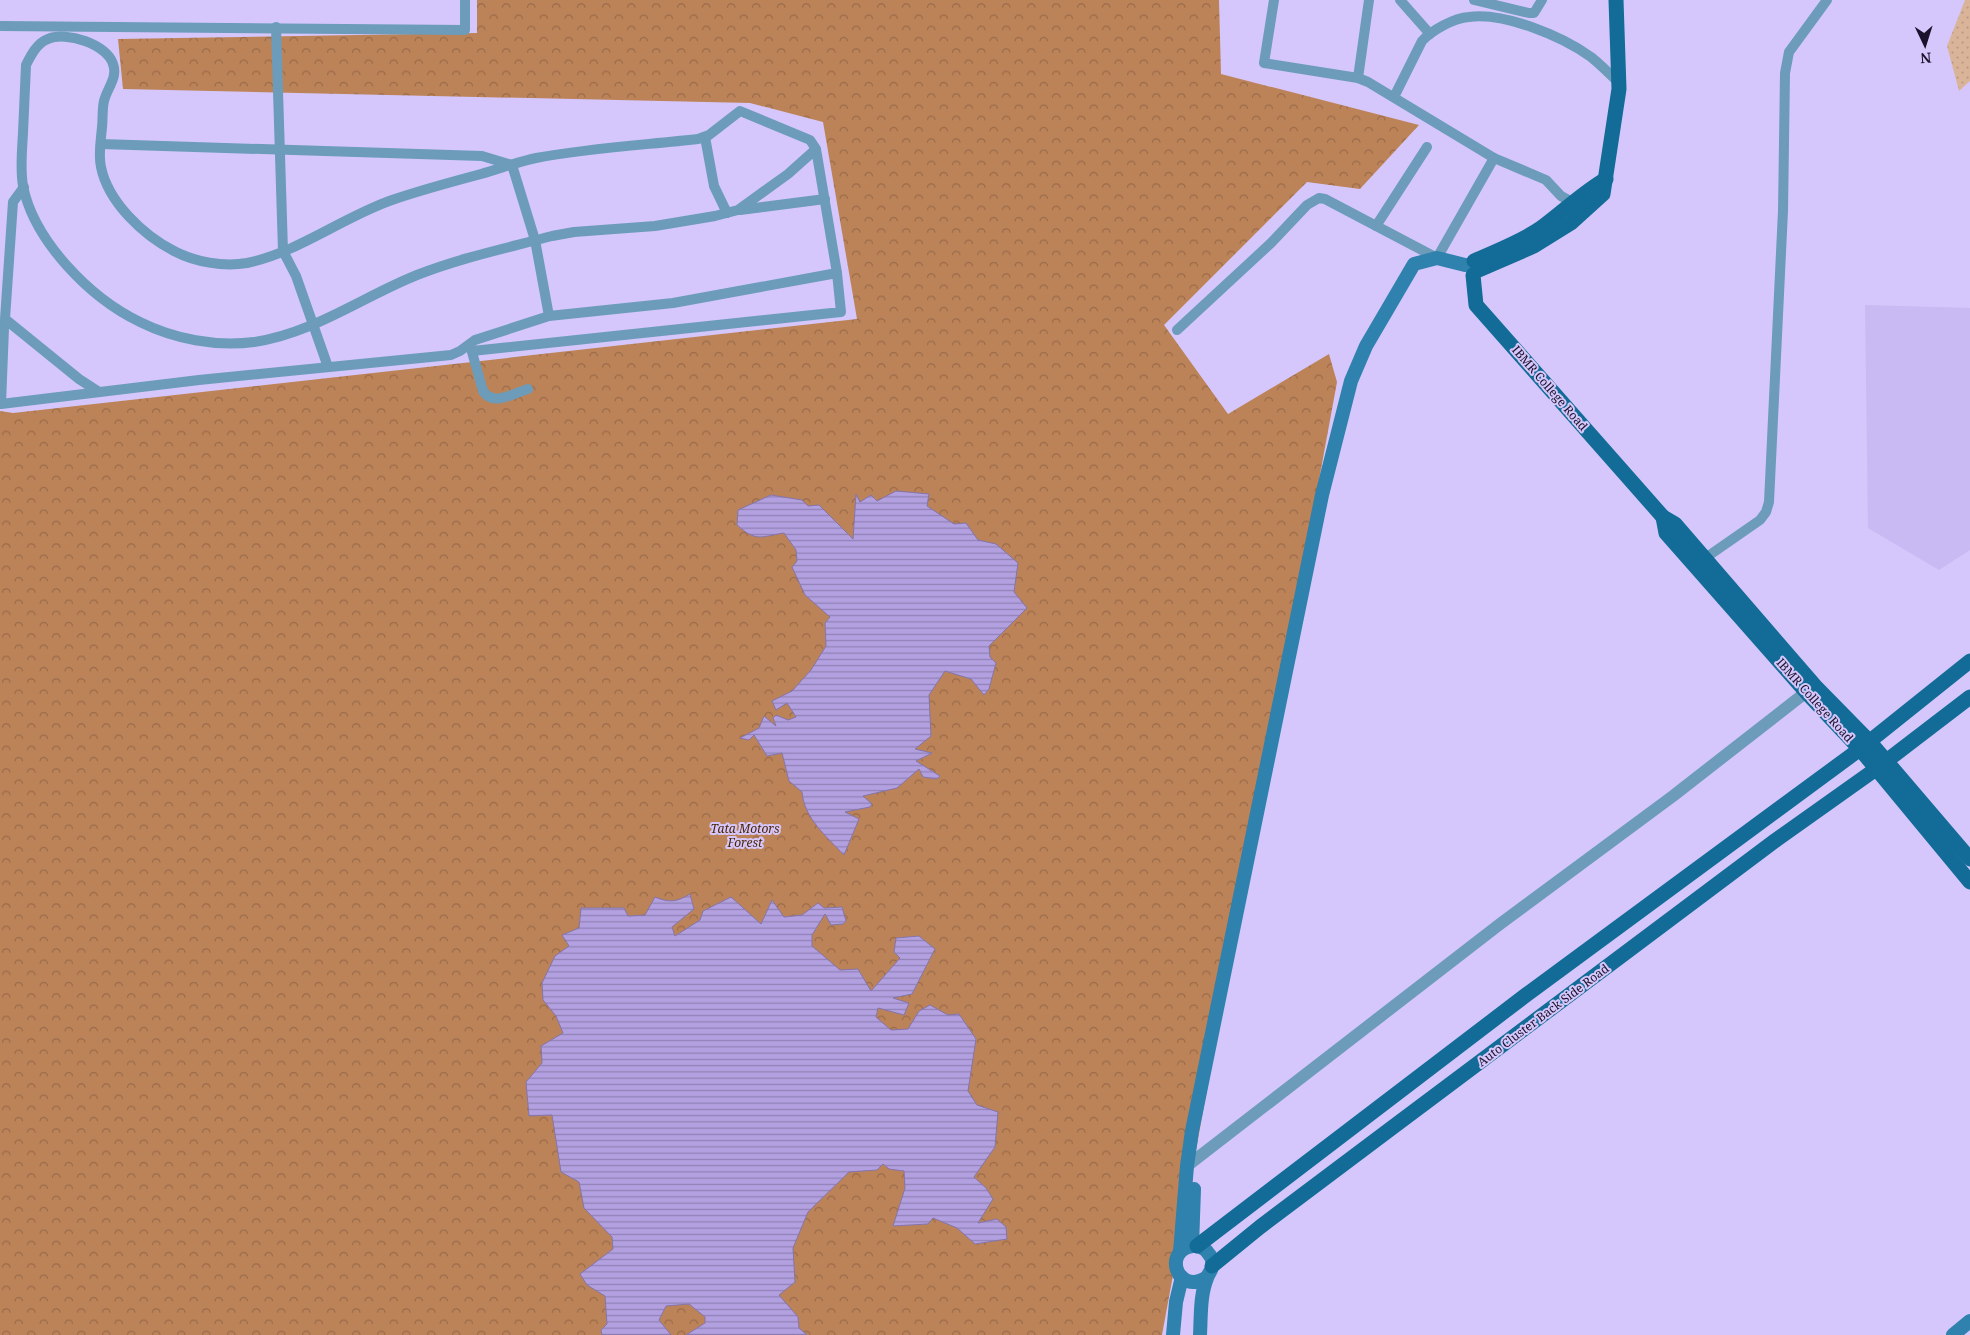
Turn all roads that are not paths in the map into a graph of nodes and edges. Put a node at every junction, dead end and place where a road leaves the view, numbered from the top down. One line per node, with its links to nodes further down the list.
1 (465, 0): 10 (street)
2 (1274, 0): 12 (street)
3 (1369, 0): 12 (street)
4 (1400, 0): 11 (street)
5 (1474, 0): 6 (street)
6 (1542, 0)
7 (1616, 0): 13 (main road)
8 (1826, 0): 42 (street)
9 (0, 26): 10 (street)
10 (276, 27): 19 (street)
11 (1430, 34): 13 (street); 14 (street)
12 (1358, 78): 14 (street)
13 (1619, 83): 22 (main road)
14 (1394, 97): 20 (street)
15 (705, 136): 18 (street); 21 (street); 27 (street)
16 (101, 144): 19 (street); 23 (street); 30 (street)
17 (1427, 147): 28 (street)
18 (816, 149): 24 (street); 26 (street)
19 (280, 150): 21 (street); 30 (street)
20 (1494, 158): 25 (street); 31 (street)
21 (512, 165): 29 (street); 30 (street)
22 (1606, 179): 25 (main road); 32 (main road)
23 (24, 187): 35 (street); 41 (street)
24 (825, 199): 26 (street); 33 (street)
25 (1574, 203): 32 (main road)
26 (738, 210): 27 (street)
27 (727, 213): 29 (street)
28 (1376, 226): 31 (street); 37 (street)
29 (535, 240): 34 (street); 35 (street)
30 (283, 251): 35 (street)
31 (1437, 258): 32 (main road); 50 (main road)
32 (1473, 268): 42 (main road, IBMR College Road)
33 (837, 274): 34 (street); 38 (street)
34 (549, 316): 38 (street)
35 (314, 323): 39 (street)
36 (0, 325): 41 (street)
37 (1177, 330)
38 (471, 348): 39 (street); 40 (street)
39 (328, 367): 41 (street)
40 (528, 389)
41 (99, 392)
42 (1701, 561): 44 (main road, IBMR College Road)
43 (1970, 661): 46 (main road, Auto Cluster Back Side Road)
44 (1811, 689): 46 (main road, IBMR College Road); 50 (street)
45 (1970, 696): 47 (main road, Auto Cluster Back Side Road)
46 (1865, 746): 47 (main road, IBMR College Road); 51 (main road, Auto Cluster Back Side Road)
47 (1881, 765): 48 (main road, IBMR College Road); 49 (main road, IBMR College Road); 53 (main road, Auto Cluster Back Side Road)
48 (1970, 859)
49 (1970, 882)
50 (1191, 1163): 51 (main road); 52 (main road)
51 (1194, 1246): 52 (main road, Auto Cluster Back Side Road); 53 (main road)
52 (1180, 1252): 54 (main road)
53 (1210, 1271): 54 (main road); 56 (main road)
54 (1182, 1277): 55 (main road)
55 (1174, 1335)
56 (1200, 1335)

